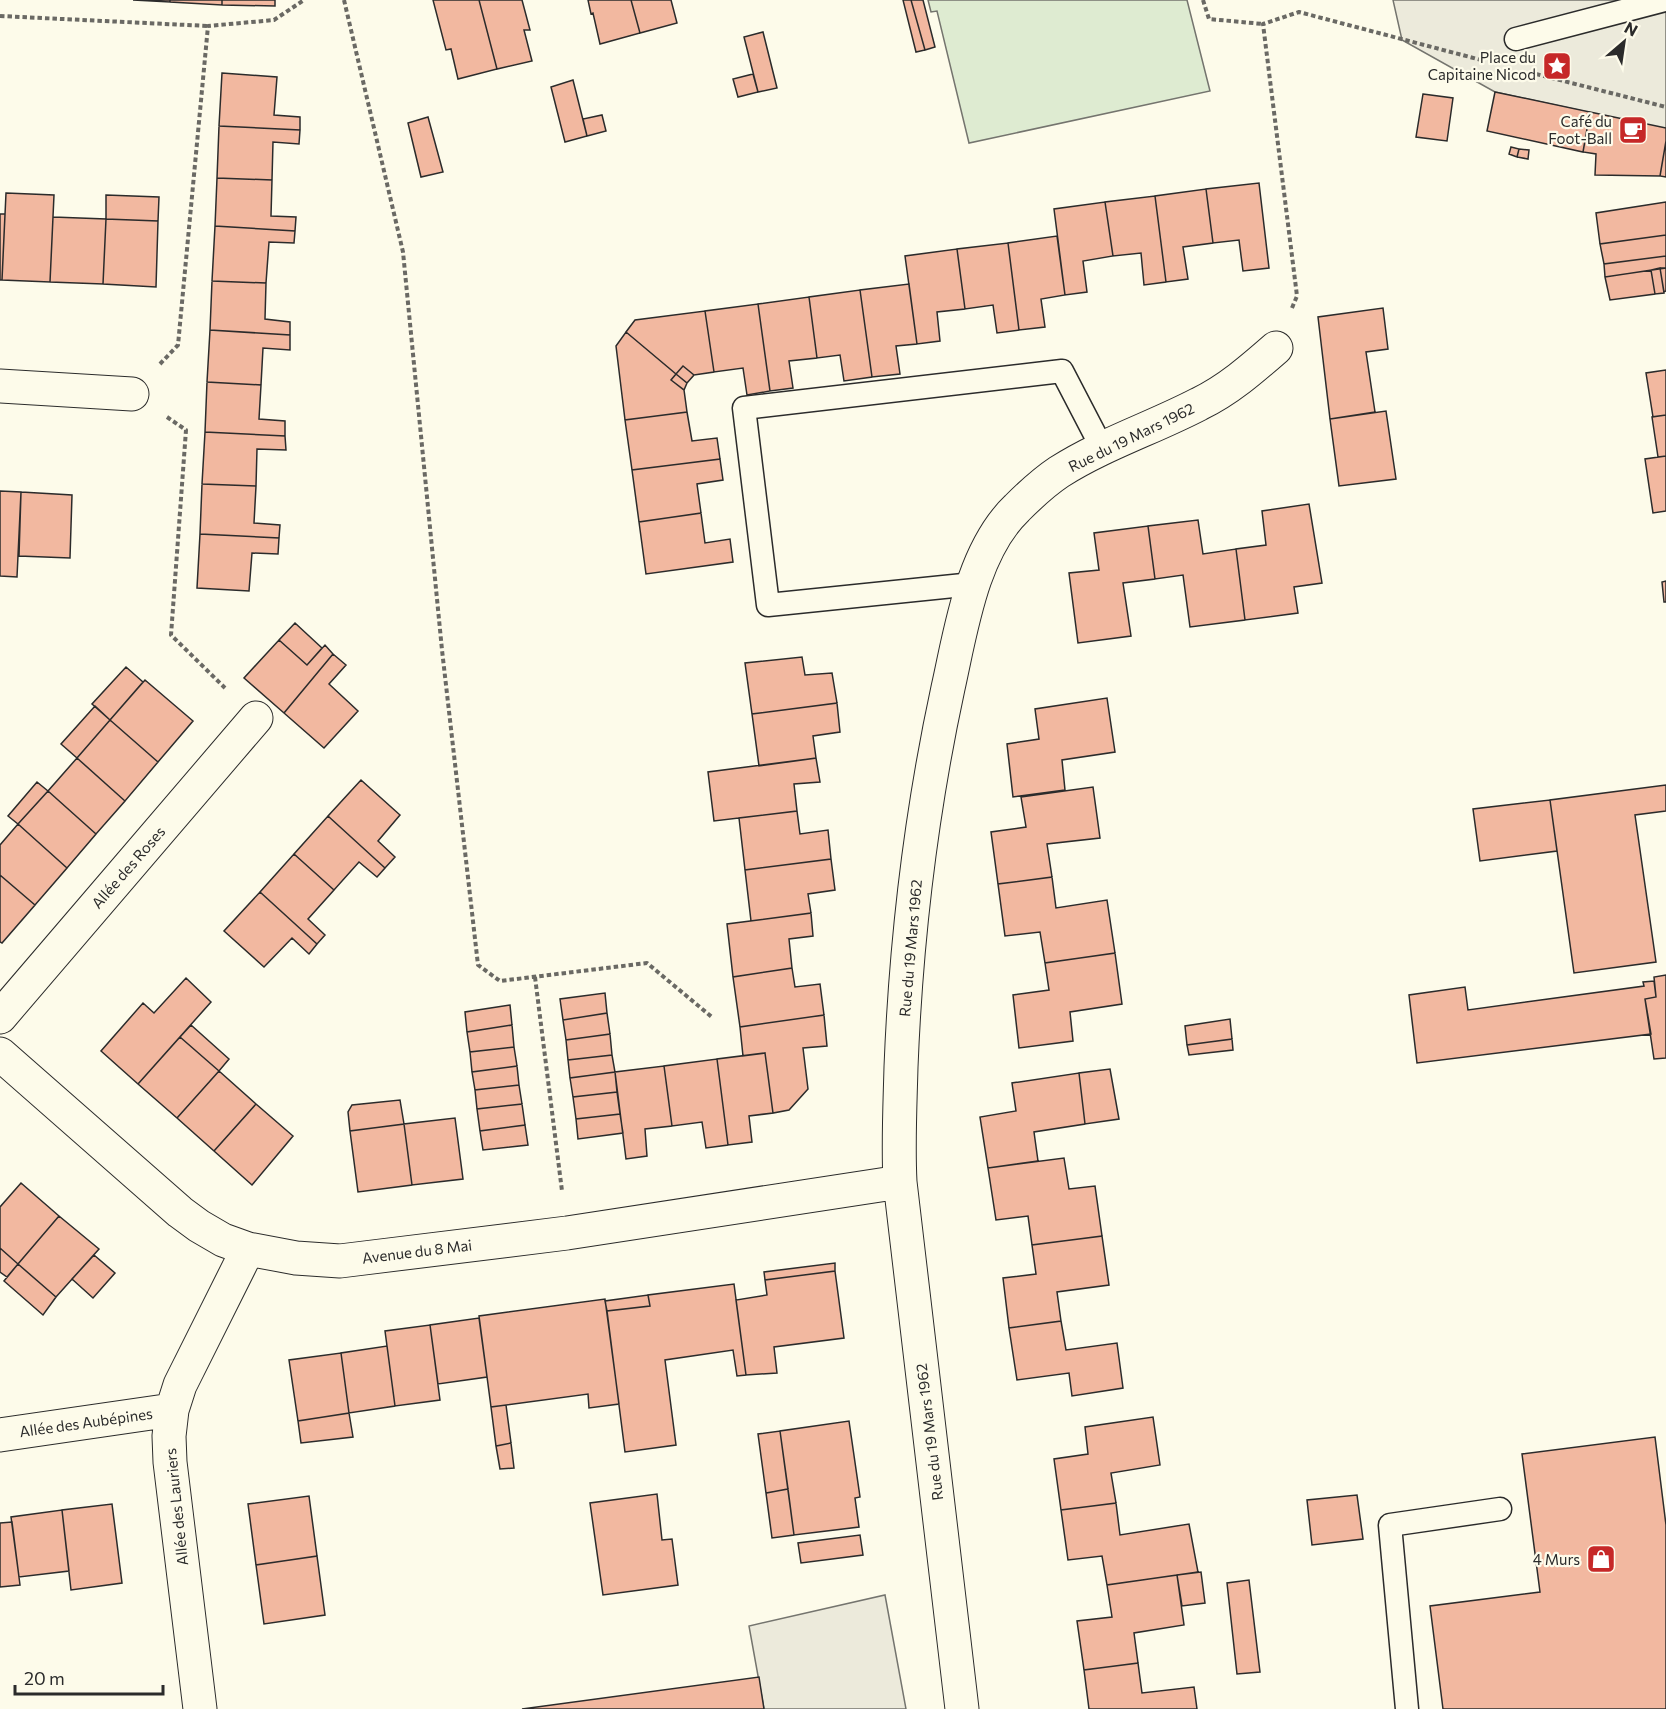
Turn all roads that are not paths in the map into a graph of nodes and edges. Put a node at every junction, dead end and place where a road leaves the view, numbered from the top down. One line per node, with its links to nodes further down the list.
1 (1665, 0): 2 (lane)
2 (1516, 39)
3 (1276, 348): 6 (street, Rue du 19 Mars 1962)
4 (0, 386): 5 (street)
5 (132, 394)
6 (1102, 448): 7 (street, Rue du 19 Mars 1962); 7 (lane)
7 (973, 584): 11 (street, Rue du 19 Mars 1962)
8 (256, 718): 9 (street, Allée des Roses)
9 (0, 1017)
10 (0, 1054): 12 (street, Avenue du 8 Mai)
11 (900, 1182): 12 (street, Avenue du 8 Mai); 17 (street, Rue du 19 Mars 1962)
12 (248, 1249): 13 (street, Allée des Lauriers)
13 (172, 1410): 14 (street, Allée des Aubépines); 16 (street, Allée des Lauriers)
14 (0, 1435)
15 (1500, 1509): 18 (lane)
16 (200, 1709)
17 (962, 1709)
18 (1407, 1709)

